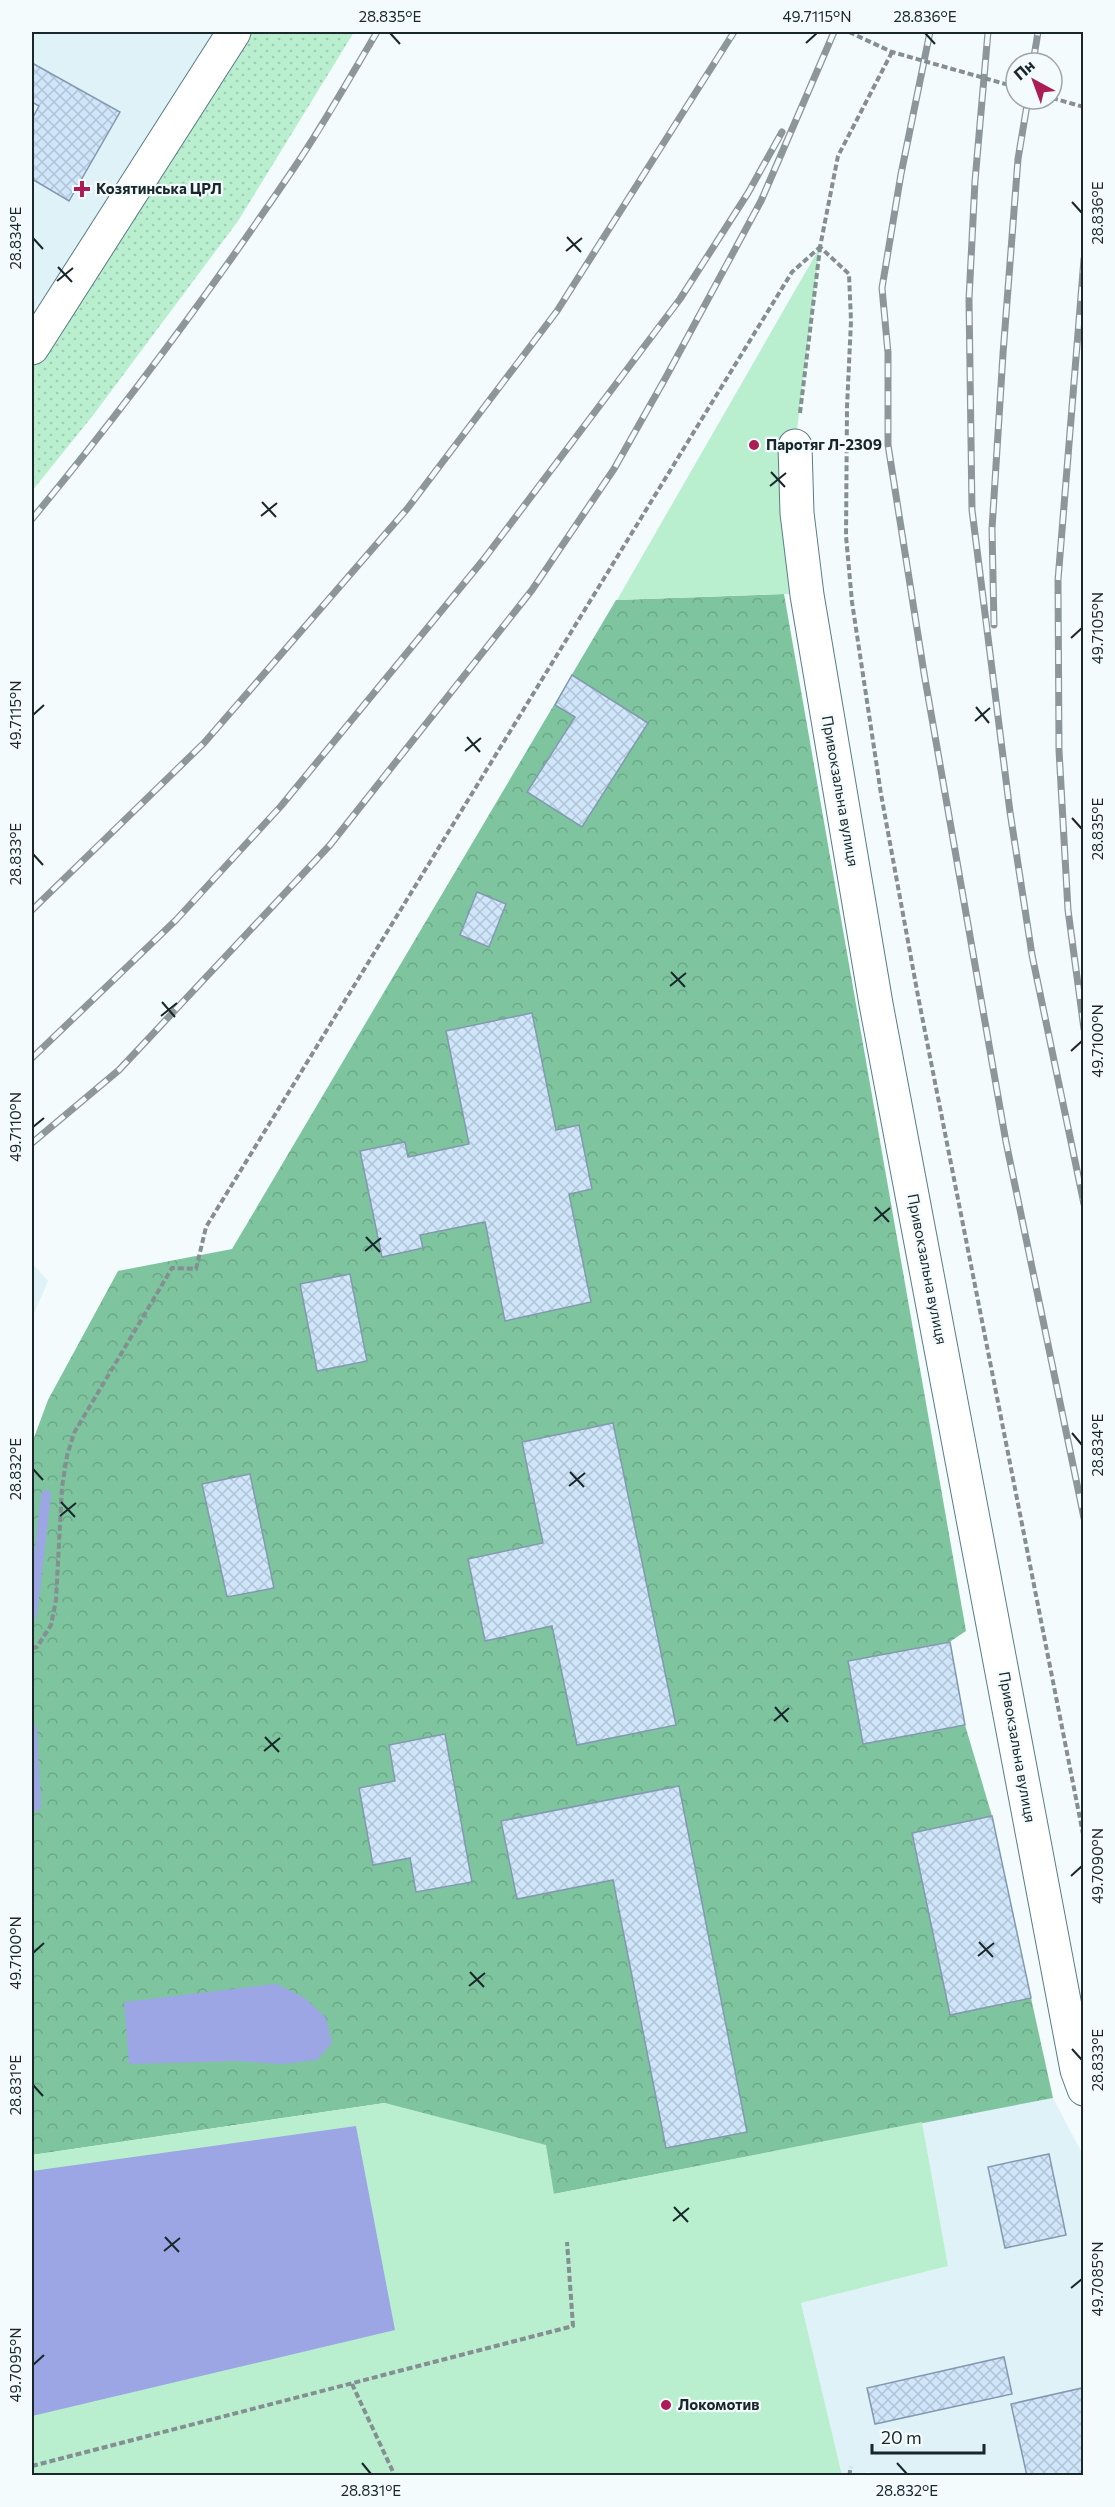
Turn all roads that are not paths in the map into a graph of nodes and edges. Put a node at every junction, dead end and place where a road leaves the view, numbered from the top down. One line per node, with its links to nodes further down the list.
1 (234, 32): 2 (street)
2 (32, 348)
3 (795, 446): 4 (street, Привокзальна вулиця)
4 (1083, 2089)

